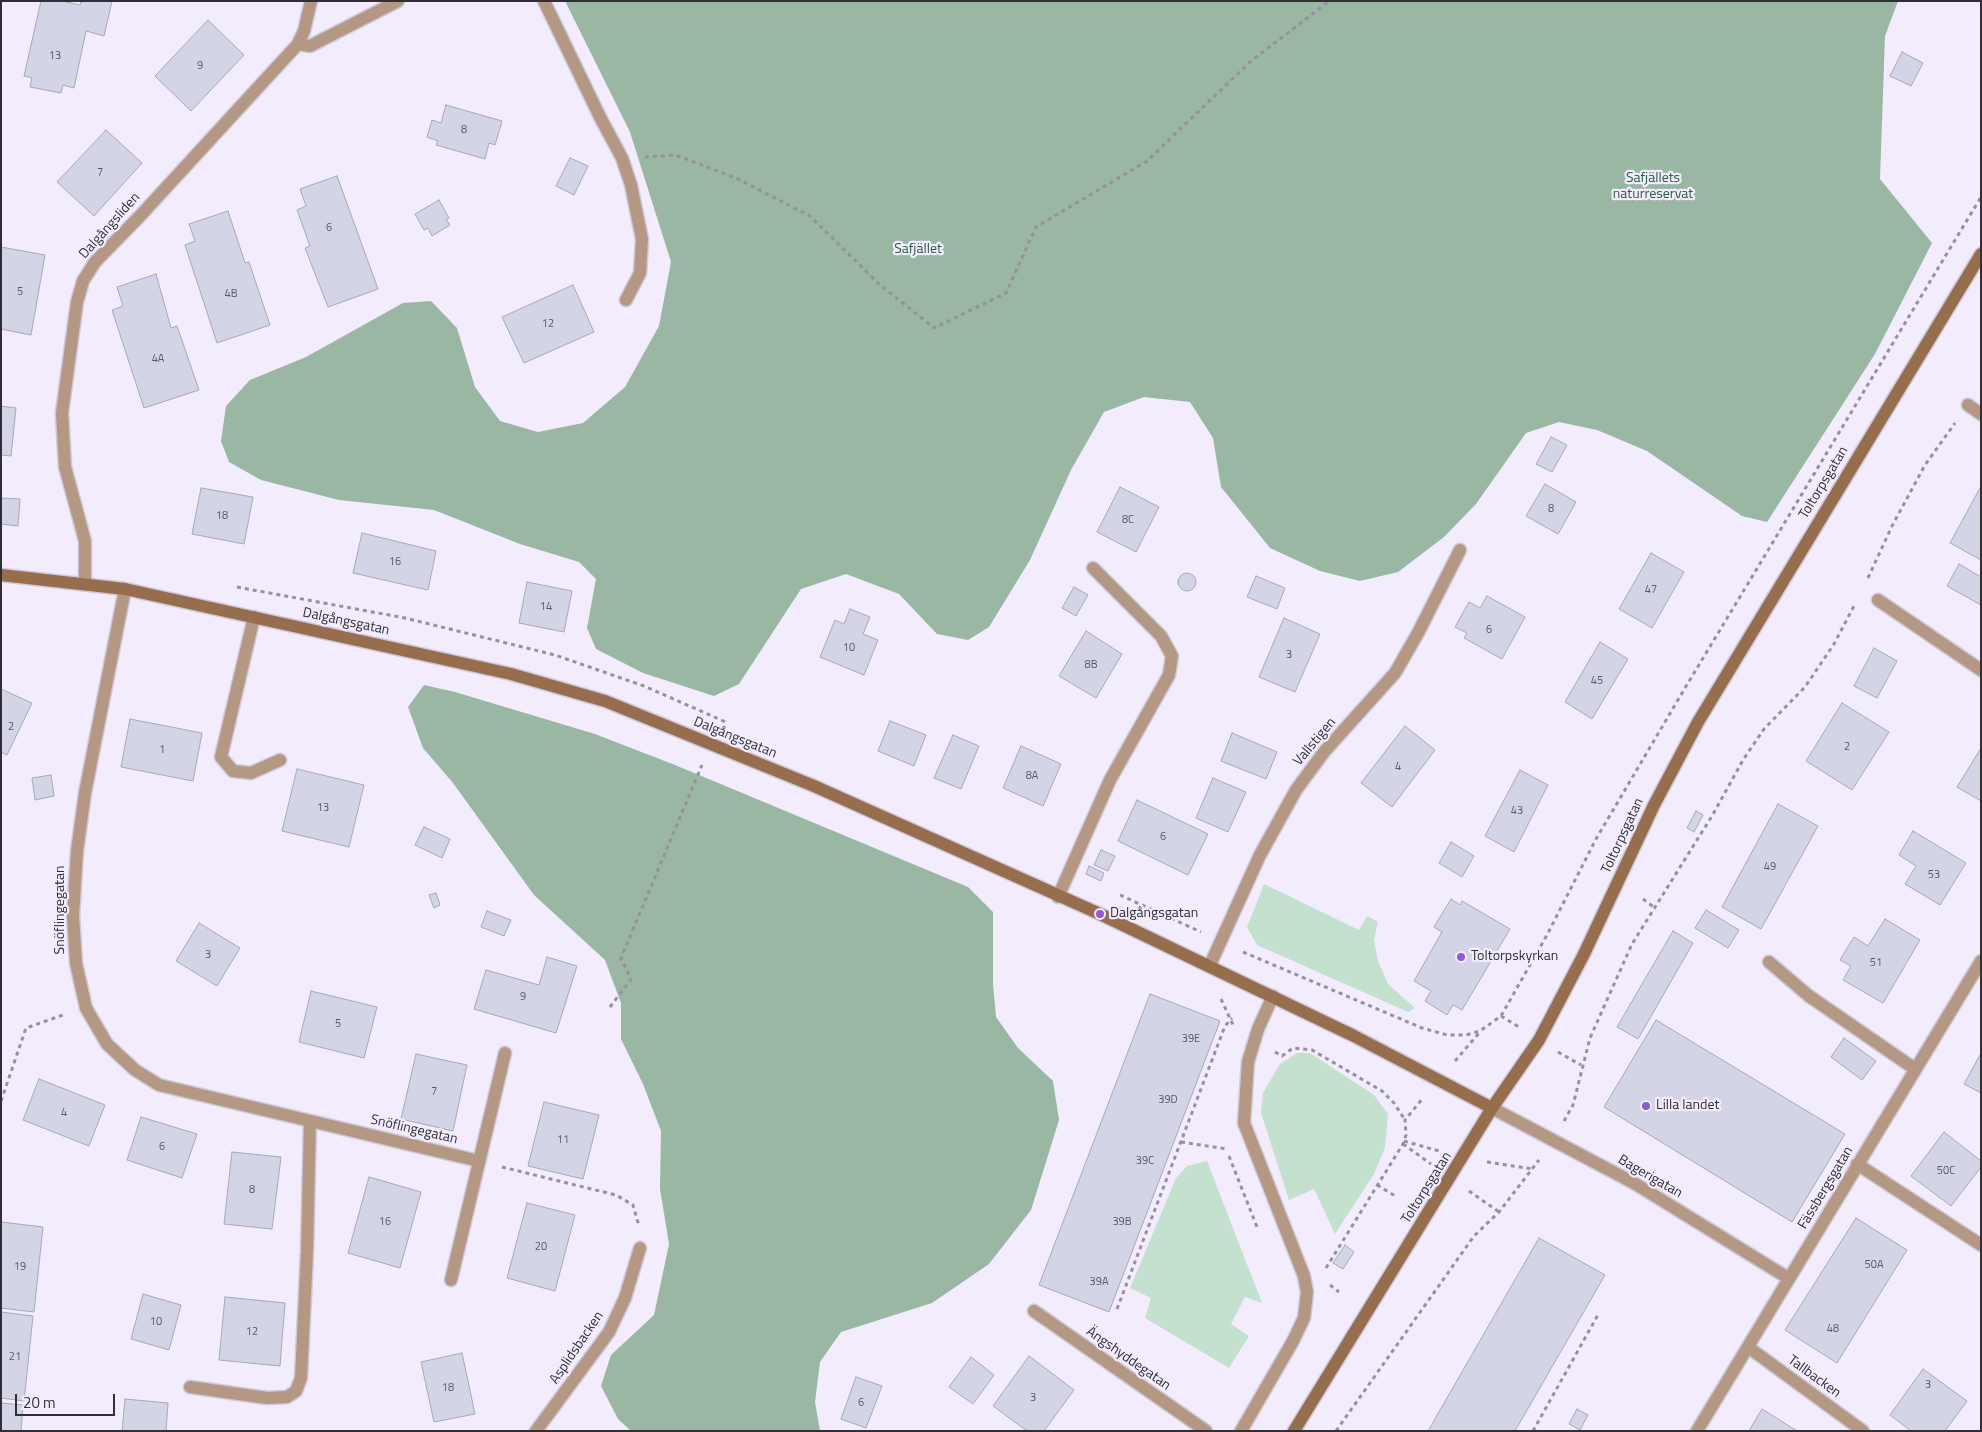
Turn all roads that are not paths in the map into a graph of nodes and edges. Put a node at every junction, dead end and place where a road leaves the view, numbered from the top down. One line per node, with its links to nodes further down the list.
1 (311, 1): 4 (street, Dalgångsliden)
2 (398, 1): 4 (street)
3 (544, 1): 6 (street)
4 (298, 44): 12 (street, Dalgångsliden)
5 (1981, 254): 25 (street, Toltorpsgatan)
6 (626, 300)
7 (1968, 405): 8 (street)
8 (1981, 414)
9 (1460, 550): 21 (street, Vallstigen)
10 (1093, 568): 18 (street)
11 (1, 575): 12 (street, Dalgångsgatan)
12 (85, 584): 13 (street, Dalgångsgatan)
13 (125, 589): 15 (street, Dalgångsgatan); 26 (street, Snöflingegatan)
14 (1878, 600): 16 (street)
15 (254, 617): 17 (street); 18 (street, Dalgångsgatan)
16 (1981, 670)
17 (280, 760)
18 (1058, 897): 21 (street, Dalgångsgatan)
19 (1981, 961): 24 (street, Fässbergsgatan)
20 (1770, 962): 24 (street)
21 (1210, 965): 22 (street, Dalgångsgatan)
22 (1273, 996): 25 (street, Dalgångsgatan); 38 (street)
23 (505, 1053): 27 (street)
24 (1915, 1069): 28 (street, Fässbergsgatan)
25 (1492, 1108): 31 (street, Bagerigatan); 39 (street, Toltorpsgatan)
26 (310, 1121): 27 (street, Snöflingegatan); 35 (street)
27 (480, 1161): 32 (street)
28 (1858, 1164): 29 (street); 31 (street, Fässbergsgatan)
29 (1981, 1245)
30 (640, 1248): 36 (street, Asplidsbacken)
31 (1788, 1278): 34 (street, Fässbergsgatan)
32 (451, 1280)
33 (1034, 1311): 37 (street, Ängshyddegatan)
34 (1748, 1347): 40 (street, Fässbergsgatan); 41 (street, Tallbacken)
35 (190, 1387)
36 (536, 1431)
37 (1206, 1431)
38 (1241, 1431)
39 (1294, 1431)
40 (1697, 1431)
41 (1863, 1431)

